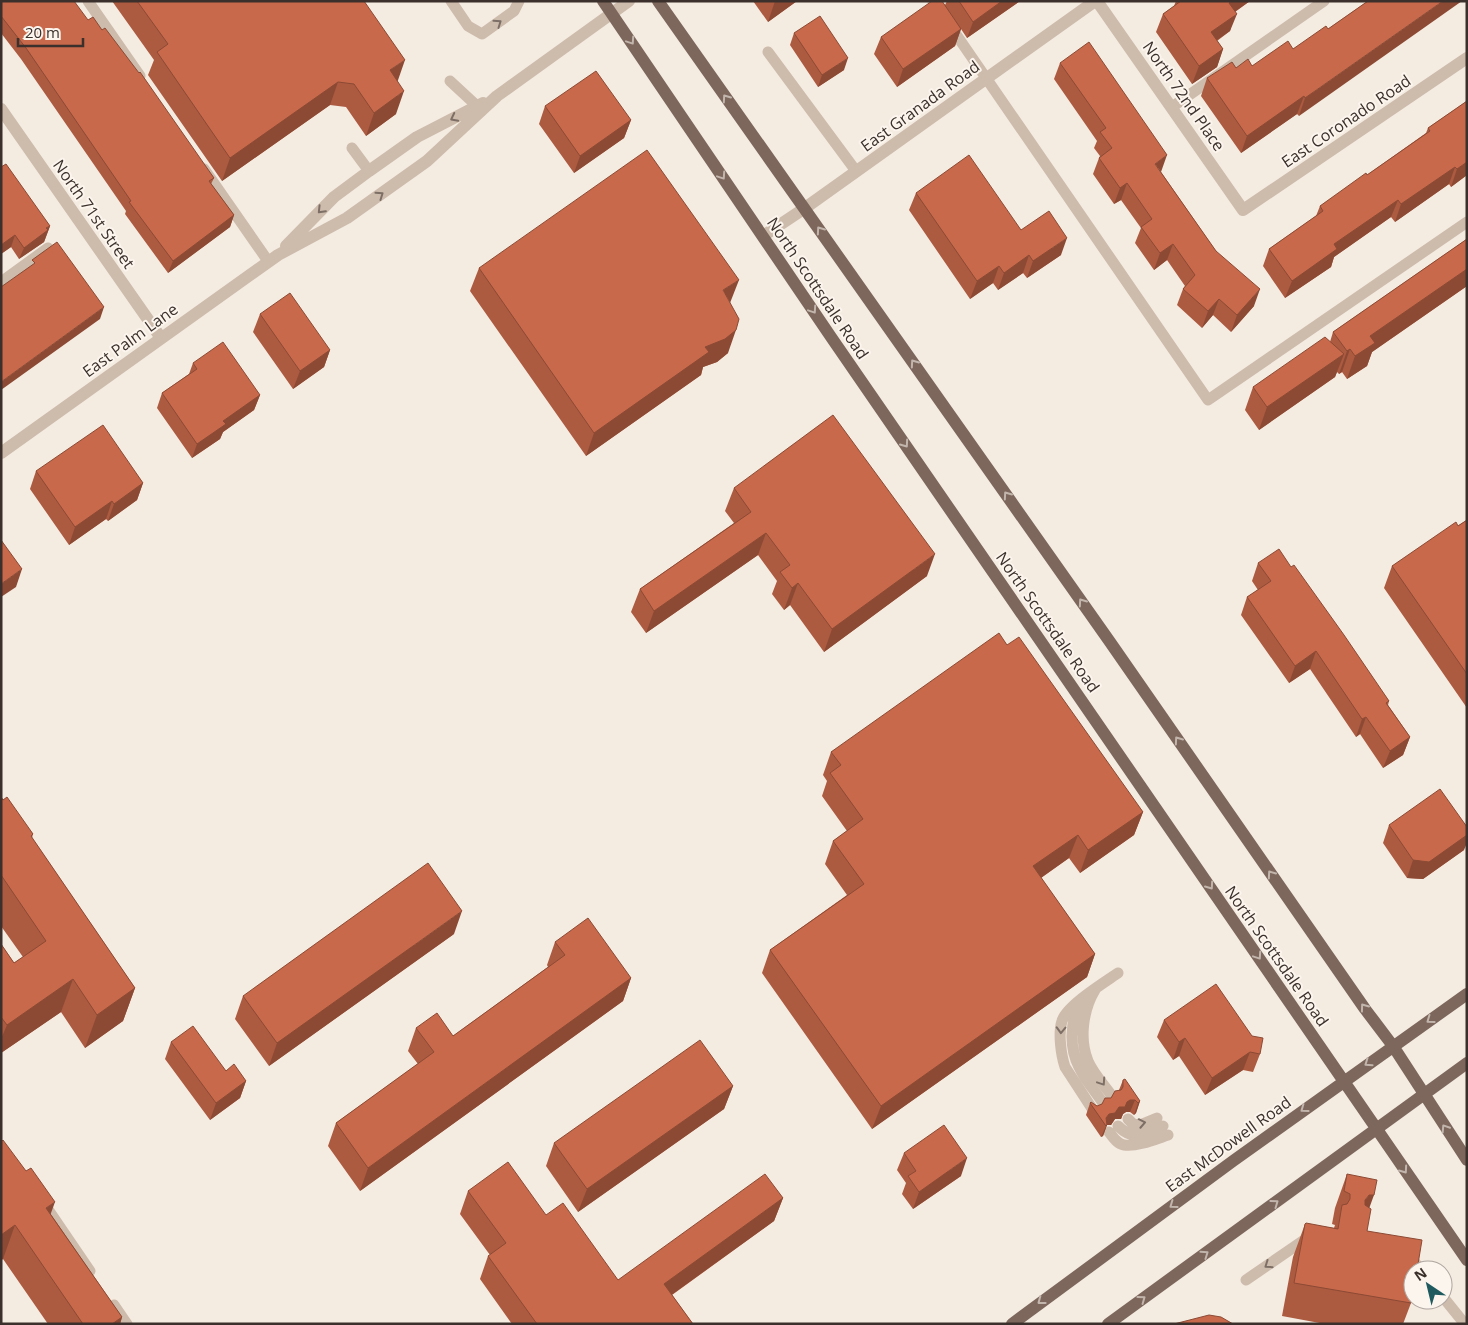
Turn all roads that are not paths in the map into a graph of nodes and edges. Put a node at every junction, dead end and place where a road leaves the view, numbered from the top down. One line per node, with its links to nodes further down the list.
1 (88, 1): 15 (lane)
2 (451, 1): 3 (lane, one-way to 3)
3 (519, 1)
4 (603, 1): 10 (main road, North Scottsdale Road)
5 (629, 1): 10 (street, East Palm Lane)
6 (658, 1): 23 (main road, North Scottsdale Road, one-way to 6)
7 (934, 1): 13 (lane)
8 (1096, 1): 13 (street, East Granada Road); 16 (street, North 72nd Place)
9 (1324, 1): 16 (lane)
10 (612, 13): 18 (street, East Palm Lane); 26 (main road, North Scottsdale Road, one-way to 26)
11 (768, 52): 22 (lane)
12 (1467, 58): 24 (street, East Coronado Road)
13 (987, 78): 22 (street, East Granada Road); 25 (lane)
14 (450, 81): 18 (lane)
15 (149, 89)
16 (1172, 107): 24 (street, North 72nd Place)
17 (1, 109): 30 (street, North 71st Street)
18 (479, 109): 21 (street, East Palm Lane, one-way to 21); 28 (street, East Palm Lane, one-way to 18)
19 (352, 148): 21 (lane)
20 (199, 161): 28 (lane)
21 (368, 171): 28 (street, East Palm Lane, one-way to 28)
22 (856, 171): 23 (street, East Granada Road)
23 (805, 208): 26 (street, East Granada Road); 36 (main road, North Scottsdale Road, one-way to 23)
24 (1243, 210)
25 (1467, 222)
26 (762, 236): 38 (main road, North Scottsdale Road, one-way to 38)
27 (48, 248): 29 (lane)
28 (273, 258): 30 (street, East Palm Lane)
29 (1, 282)
30 (161, 338): 31 (street, East Palm Lane)
31 (1, 453)
32 (1118, 973): 33 (lane)
33 (1096, 988): 35 (lane); 35 (lane, one-way to 35)
34 (1467, 994): 36 (main road, East McDowell Road, one-way to 36)
35 (1081, 999): 40 (lane, one-way to 40)
36 (1393, 1046): 38 (main road, East McDowell Road, one-way to 38); 39 (main road, North Scottsdale Road)
37 (1467, 1063): 39 (main road)
38 (1344, 1081): 42 (main road, North Scottsdale Road); 55 (main road, East McDowell Road, one-way to 55)
39 (1424, 1095): 42 (main road); 43 (main road, North Scottsdale Road, one-way to 39)
40 (1093, 1110)
41 (1163, 1126): 41 (lane, one-way to 41)
42 (1376, 1129): 48 (main road, North Scottsdale Road, one-way to 48); 56 (main road, one-way to 42)
43 (1467, 1160)
44 (34, 1190): 49 (lane)
45 (1320, 1230): 50 (lane, one-way to 50)
46 (1404, 1248): 47 (lane)
47 (1413, 1260)
48 (1467, 1260)
49 (94, 1277)
50 (1246, 1280)
51 (105, 1292): 54 (lane)
52 (1453, 1309): 53 (lane)
53 (1464, 1323)
54 (127, 1324)
55 (1012, 1324)
56 (1108, 1324)

